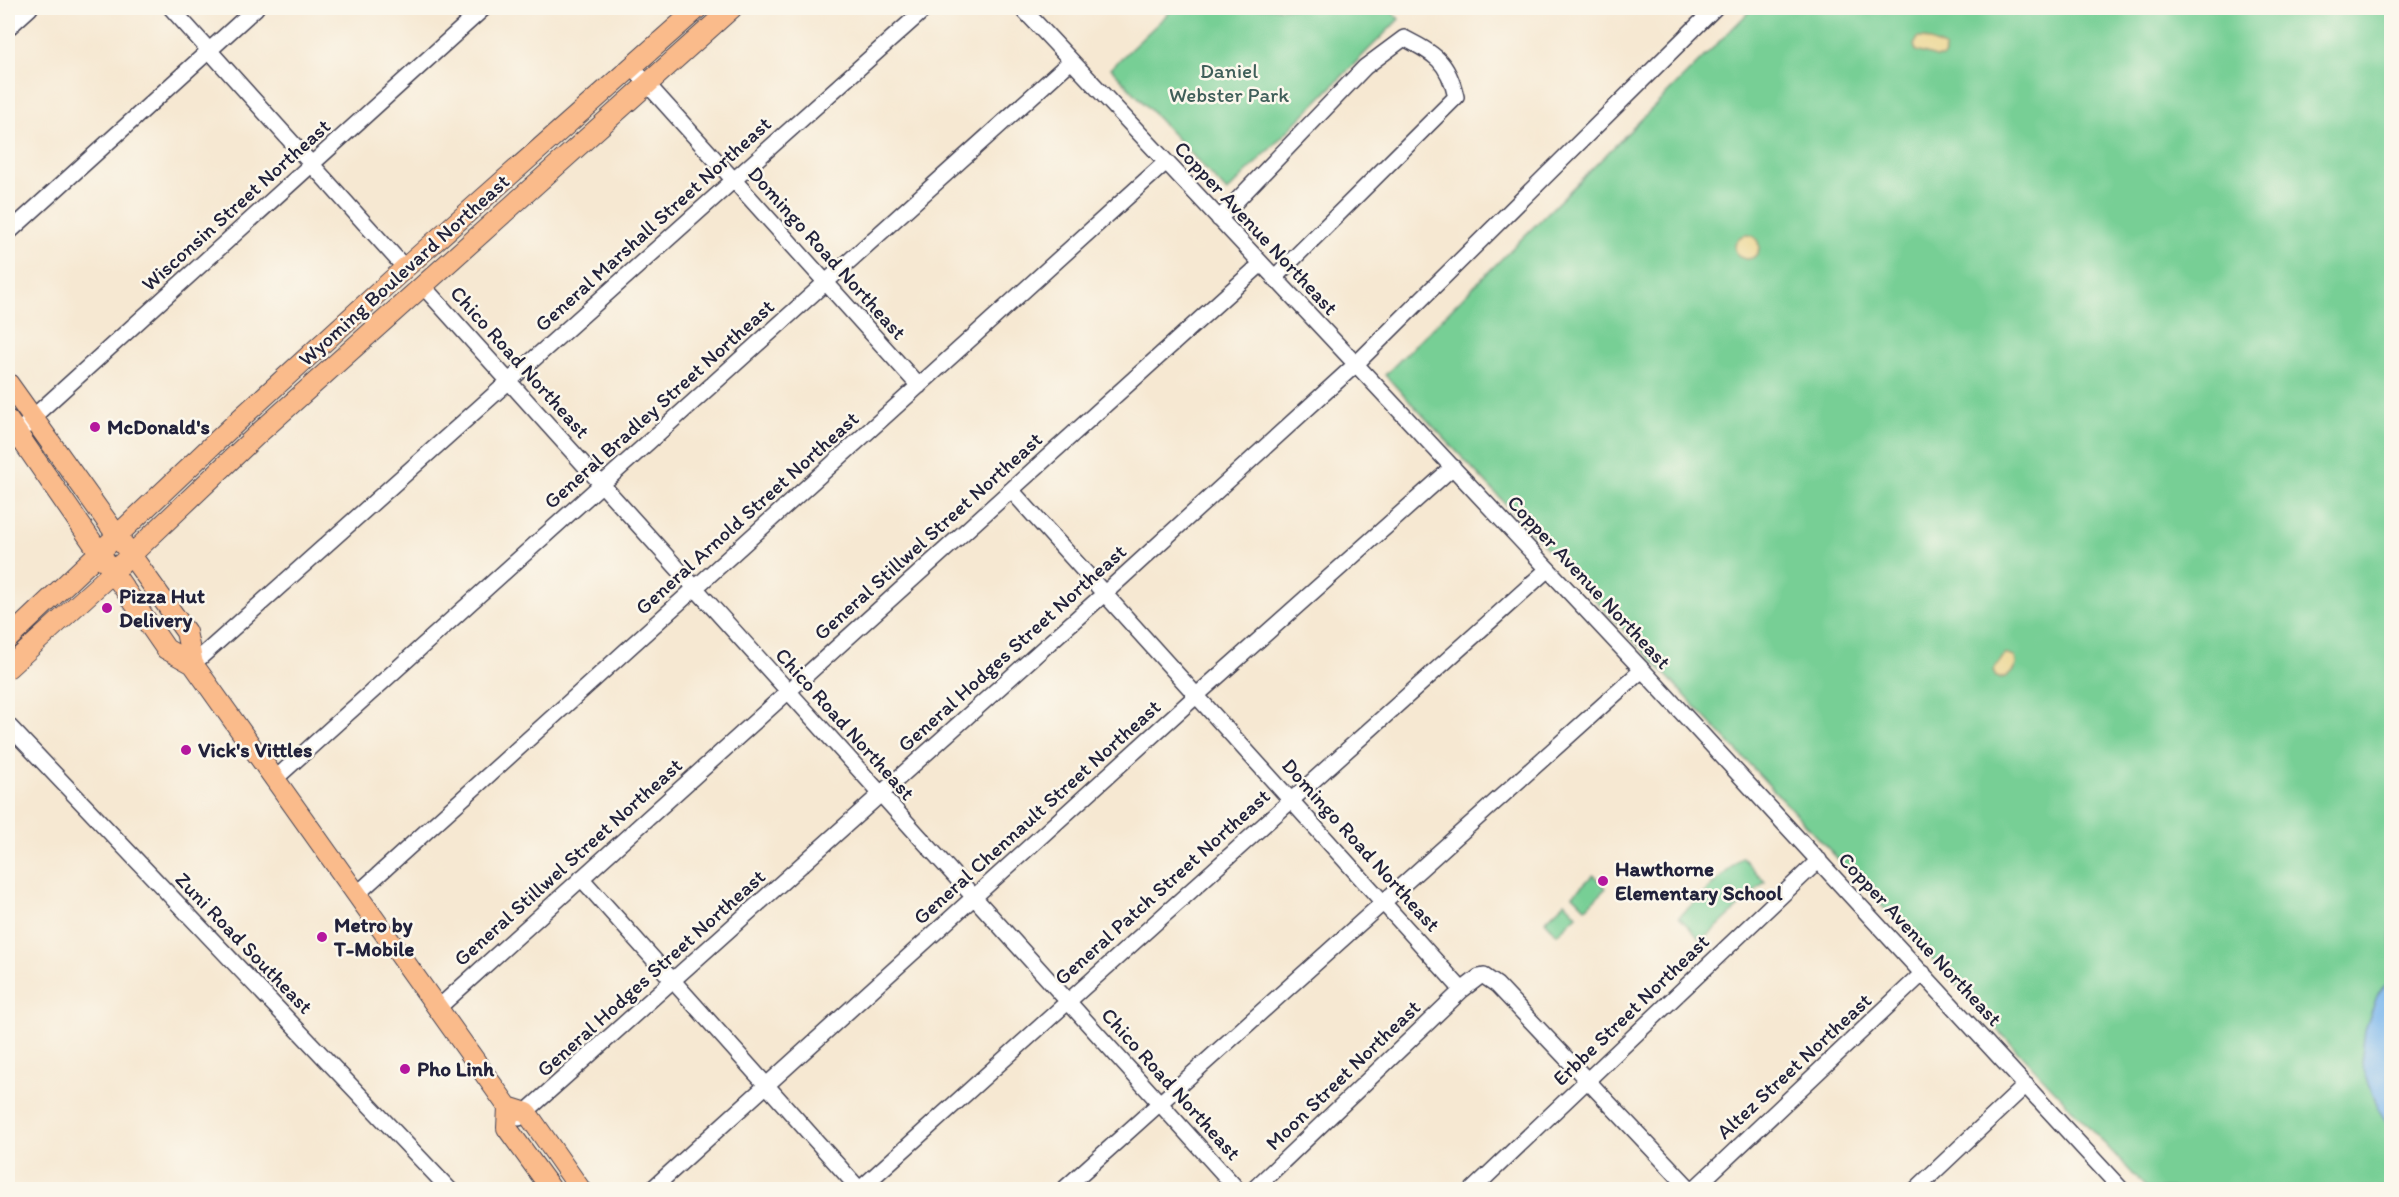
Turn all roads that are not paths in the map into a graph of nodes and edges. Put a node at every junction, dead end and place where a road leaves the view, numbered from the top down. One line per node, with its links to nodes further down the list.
1 (30, 8): 10 (street)
2 (171, 8): 11 (street)
3 (256, 8): 11 (street)
4 (484, 8): 16 (street, Wisconsin Street Northeast)
5 (698, 8): 13 (main road, Wyoming Boulevard Northeast)
6 (732, 8): 14 (main road, Wyoming Boulevard Northeast)
7 (926, 8): 17 (street, General Marshall Street Northeast)
8 (1022, 8): 12 (street, Copper Avenue Northeast)
9 (1715, 8): 27 (street, General Hodges Street Northeast)
10 (8, 28)
11 (210, 50): 16 (street); 20 (street)
12 (1071, 61): 15 (street, Copper Avenue Northeast); 24 (street, General Bradley Street Northeast)
13 (632, 67): 14 (street, Domingo Road Northeast); 18 (main road, Wyoming Boulevard Northeast)
14 (647, 84): 17 (street, Domingo Road Northeast); 25 (main road, Wyoming Boulevard Northeast)
15 (1166, 162): 19 (street, Copper Avenue Northeast); 30 (street, General Arnold Street Northeast)
16 (312, 165): 22 (street); 31 (street, Wisconsin Street Northeast)
17 (733, 179): 24 (street, Domingo Road Northeast); 28 (street, General Marshall Street Northeast)
18 (468, 212): 22 (main road, Wyoming Boulevard Northeast); 25 (main road)
19 (1219, 219): 21 (street, Copper Avenue Northeast); 23 (street)
20 (8, 233)
21 (1261, 264): 23 (street, Copper Avenue Northeast); 35 (street, General Stillwel Street Northeast)
22 (405, 268): 26 (main road); 36 (main road, Wyoming Boulevard Northeast)
23 (1274, 278): 27 (street, Copper Avenue Northeast)
24 (826, 282): 30 (street, Domingo Road Northeast); 34 (street, General Bradley Street Northeast)
25 (422, 285): 26 (main road, Wyoming Boulevard Northeast); 28 (street, Chico Road Northeast)
26 (348, 354): 38 (main road, Wyoming Boulevard Northeast)
27 (1355, 365): 33 (street, Copper Avenue Northeast); 42 (street, General Hodges Street Northeast)
28 (510, 381): 34 (street, Chico Road Northeast); 44 (street, General Marshall Street Northeast)
29 (8, 383): 31 (main road)
30 (919, 386): 41 (street, General Arnold Street Northeast)
31 (32, 418): 32 (street, Wisconsin Street Northeast); 36 (main road)
32 (11, 434): 37 (main road)
33 (1453, 467): 39 (street, Copper Avenue Northeast); 48 (street, General Chennault Street Northeast)
34 (603, 483): 41 (street, Chico Road Northeast); 50 (street, General Bradley Street Northeast)
35 (1011, 490): 42 (street, Domingo Road Northeast); 47 (street, General Stillwel Street Northeast)
36 (118, 536): 37 (main road, Wyoming Boulevard Northeast); 38 (main road)
37 (99, 553): 40 (main road); 43 (main road, Wyoming Boulevard Northeast)
38 (131, 555): 40 (main road, Wyoming Boulevard Northeast); 44 (main road)
39 (1548, 569): 46 (street, Copper Avenue Northeast); 52 (street, General Patch Street Northeast)
40 (112, 573): 44 (main road); 45 (main road, Wyoming Boulevard Northeast)
41 (695, 589): 47 (street, Chico Road Northeast); 55 (street, General Arnold Street Northeast)
42 (1105, 593): 48 (street, Domingo Road Northeast); 51 (street, General Hodges Street Northeast)
43 (8, 639)
44 (193, 664): 50 (main road)
45 (8, 668)
46 (1642, 670): 53 (street, Copper Avenue Northeast); 57 (street)
47 (787, 691): 51 (street, Chico Road Northeast); 54 (street, General Stillwel Street Northeast)
48 (1197, 695): 52 (street, Domingo Road Northeast); 56 (street, General Chennault Street Northeast)
49 (8, 725): 70 (street, Zuni Road Southeast)
50 (275, 779): 55 (main road)
51 (881, 794): 56 (street, Chico Road Northeast); 59 (street, General Hodges Street Northeast)
52 (1291, 799): 57 (street, Domingo Road Northeast); 61 (street, General Patch Street Northeast)
53 (1819, 860): 58 (street, Copper Avenue Northeast); 63 (street, Erbbe Street Northeast)
54 (581, 878): 59 (street); 62 (street, General Stillwel Street Northeast)
55 (356, 895): 62 (main road)
56 (973, 898): 61 (street, Chico Road Northeast); 64 (street, General Chennault Street Northeast)
57 (1385, 903): 60 (street, Domingo Road Northeast); 66 (street)
58 (1923, 973): 65 (street, Copper Avenue Northeast); 77 (street, Altez Street Northeast)
59 (674, 980): 64 (street); 67 (street, General Hodges Street Northeast)
60 (1462, 990): 63 (street); 68 (street, Moon Street Northeast)
61 (1067, 1001): 66 (street, Chico Road Northeast); 69 (street, General Patch Street Northeast)
62 (437, 1009): 67 (main road)
63 (1588, 1080): 76 (street, Erbbe Street Northeast); 77 (street)
64 (767, 1084): 69 (street); 73 (street, General Chennault Street Northeast)
65 (2026, 1085): 78 (street); 79 (street, Copper Avenue Northeast)
66 (1159, 1103): 74 (street); 75 (street, Chico Road Northeast)
67 (517, 1110): 71 (main road); 72 (main road)
68 (1262, 1187)
69 (860, 1189)
70 (450, 1190)
71 (552, 1190)
72 (581, 1190)
73 (651, 1190)
74 (1063, 1190)
75 (1238, 1190)
76 (1472, 1190)
77 (1692, 1190)
78 (1915, 1190)
79 (2122, 1190)

